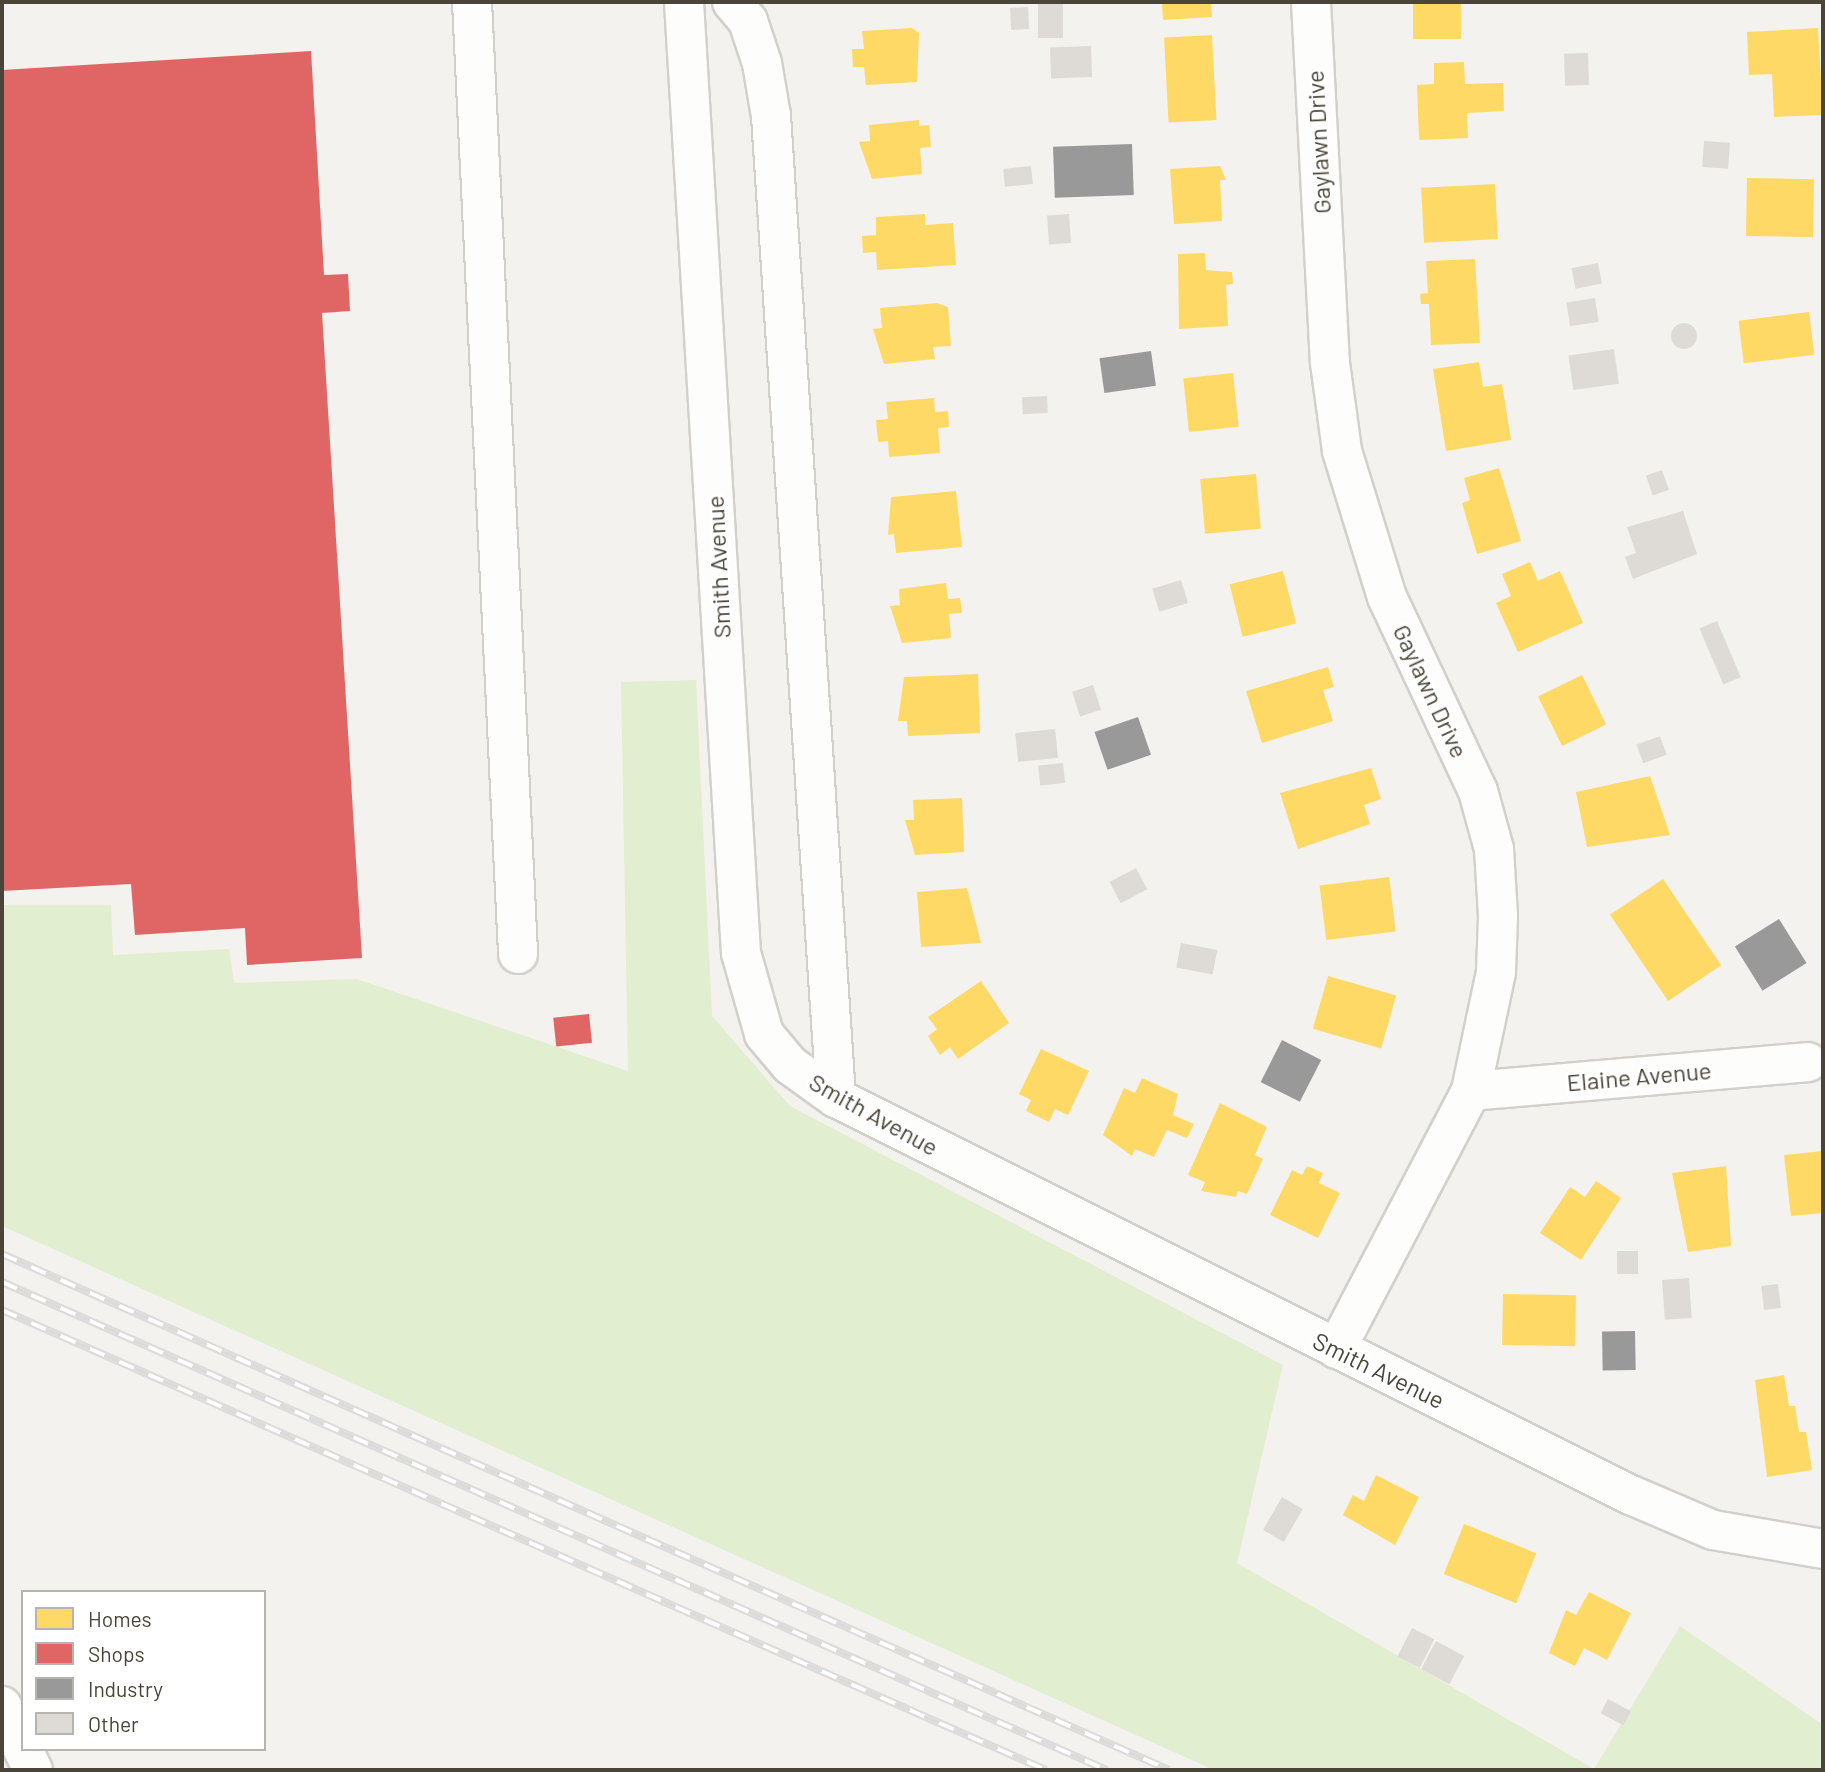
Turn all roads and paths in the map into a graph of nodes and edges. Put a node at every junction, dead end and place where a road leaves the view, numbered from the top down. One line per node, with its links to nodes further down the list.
1 (472, 2): 5 (street)
2 (684, 2): 8 (street, Smith Avenue)
3 (732, 2): 8 (street)
4 (1311, 2): 7 (street, Gaylawn Drive)
5 (518, 954)
6 (1808, 1062): 7 (street, Elaine Avenue)
7 (1471, 1091): 9 (street, Gaylawn Drive)
8 (836, 1098): 9 (street, Smith Avenue)
9 (1335, 1349): 10 (street, Smith Avenue)
10 (1823, 1549)
11 (2, 1706): 12 (street)
12 (21, 1745)
13 (24, 1751): 14 (street)
14 (33, 1770)

